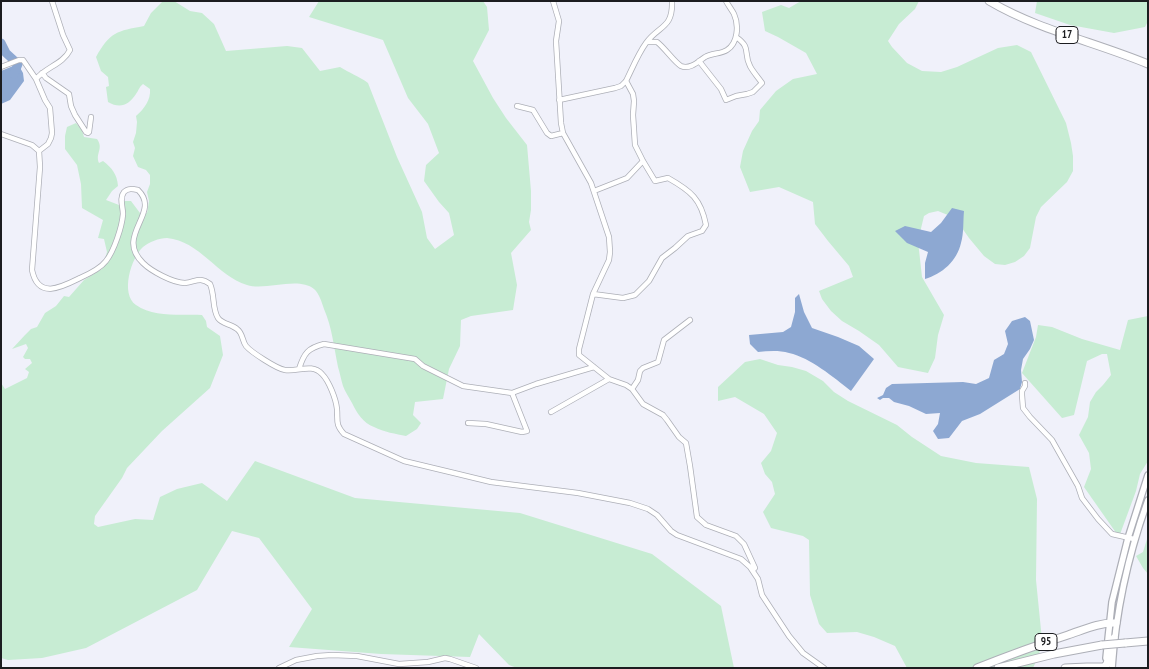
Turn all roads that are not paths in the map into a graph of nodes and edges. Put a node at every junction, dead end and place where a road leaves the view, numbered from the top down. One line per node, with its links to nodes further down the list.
1 (52, 1): 11 (street)
2 (553, 1): 14 (street)
3 (672, 1): 7 (street)
4 (726, 1): 6 (street)
5 (989, 1): 9 (main road, 17)
6 (736, 37): 8 (street); 8 (street)
7 (647, 42): 8 (street); 13 (street)
8 (699, 61)
9 (1148, 64)
10 (1, 67): 12 (street)
11 (42, 73): 12 (street); 16 (street)
12 (36, 79): 19 (street)
13 (626, 81): 14 (street); 20 (street)
14 (559, 100): 17 (street)
15 (517, 106): 17 (street)
16 (91, 117)
17 (563, 133): 21 (street)
18 (1, 134): 19 (street)
19 (39, 151): 25 (street)
20 (643, 162): 21 (street); 22 (street)
21 (594, 191): 22 (street)
22 (593, 294): 24 (street)
23 (690, 320): 28 (street)
24 (594, 367): 26 (street); 29 (street)
25 (298, 369): 29 (street); 35 (street)
26 (609, 379): 28 (street); 30 (street)
27 (1025, 383): 34 (street)
28 (632, 389): 35 (street)
29 (512, 394): 31 (street)
30 (551, 412)
31 (468, 423)
32 (1148, 475): 34 (street)
33 (1148, 500): 34 (street)
34 (1131, 539): 36 (street)
35 (753, 570): 41 (street)
36 (1113, 623): 37 (street); 42 (main road, 95); 45 (street)
37 (1114, 638): 45 (main road); 46 (street)
38 (1148, 641): 43 (main road, 95, bridge)
39 (279, 668): 40 (street)
40 (476, 668)
41 (824, 668)
42 (977, 668)
43 (998, 668)
44 (1066, 668): 45 (main road)
45 (1104, 668)
46 (1112, 668)

